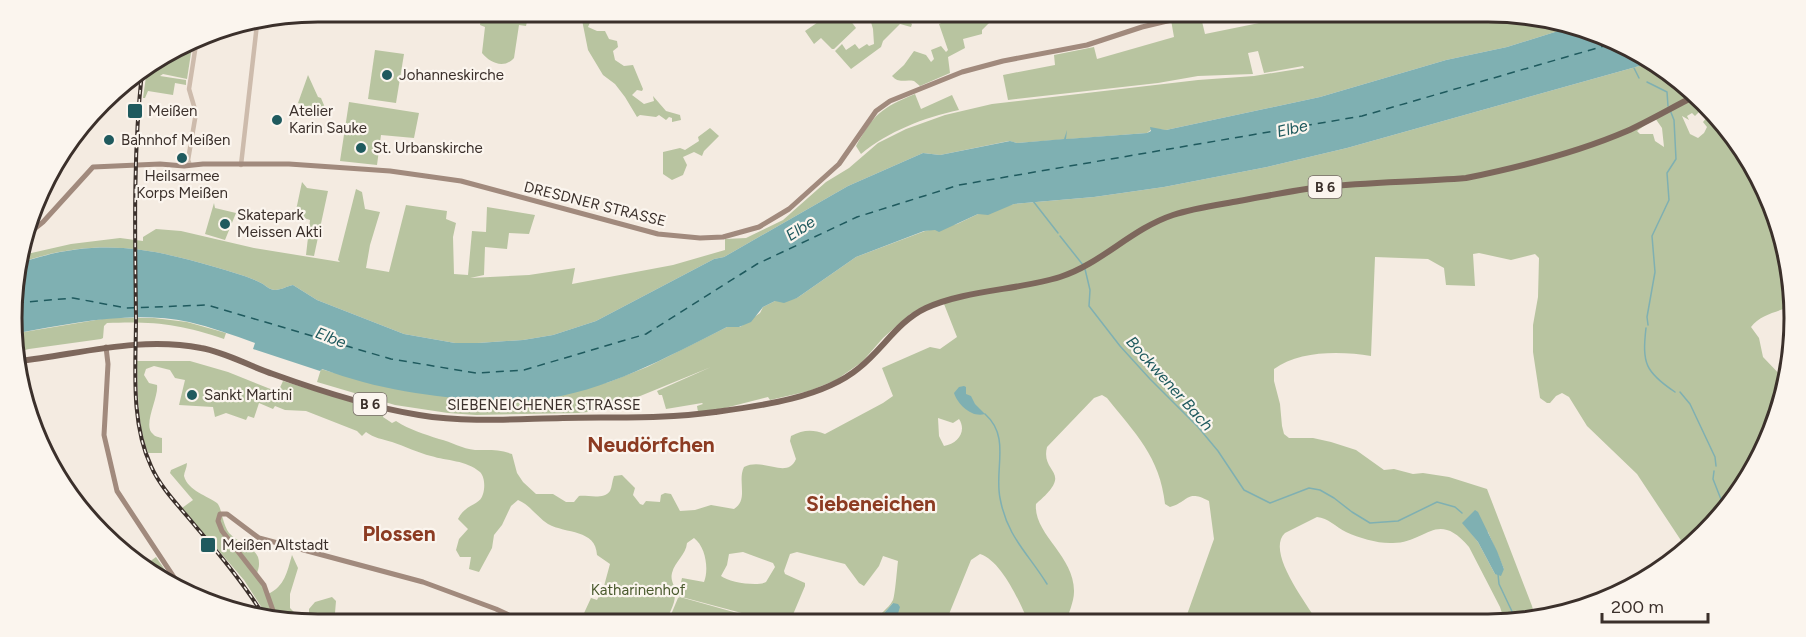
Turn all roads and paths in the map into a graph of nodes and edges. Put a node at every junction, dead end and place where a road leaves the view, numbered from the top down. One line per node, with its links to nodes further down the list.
1 (1163, 22): 6 (main road, DRESDNER STRASSE)
2 (256, 29): 6 (street)
3 (195, 50): 5 (street)
4 (1687, 100): 8 (main road, SIEBENEICHENER STRASSE / B 6)
5 (190, 165): 6 (main road, DRESDNER STRASSE); 7 (main road, DRESDNER STRASSE)
6 (241, 165)
7 (37, 227)
8 (106, 347): 9 (main road, B 6); 10 (main road)
9 (25, 360)
10 (173, 577)
11 (273, 611): 12 (main road)
12 (506, 614)

